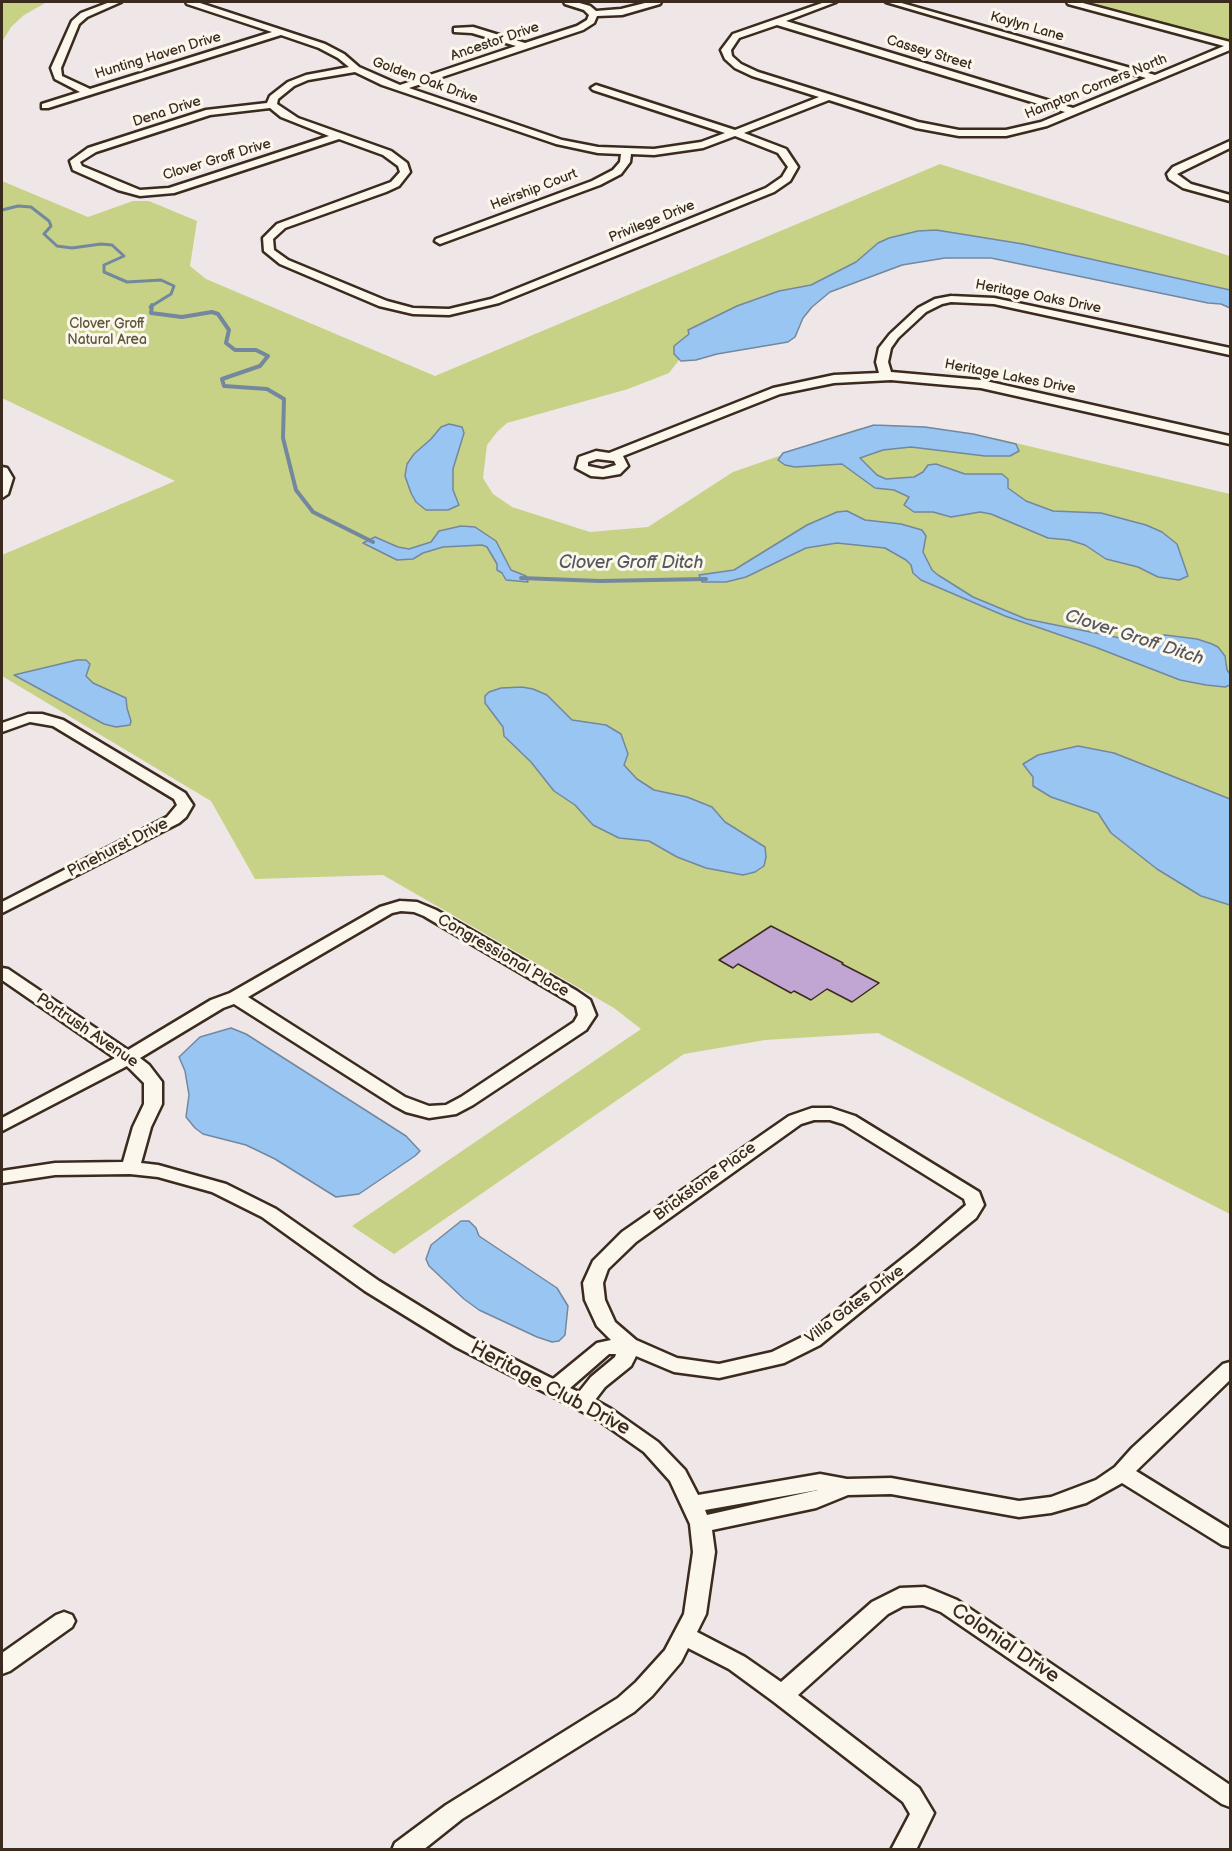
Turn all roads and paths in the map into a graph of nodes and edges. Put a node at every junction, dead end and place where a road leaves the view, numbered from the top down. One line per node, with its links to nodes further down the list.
1 (117, 2): 20 (street)
2 (190, 2): 9 (street, Golden Oak Drive)
3 (214, 2): 9 (street)
4 (568, 2): 10 (street)
5 (657, 2): 10 (street)
6 (832, 2): 11 (street)
7 (890, 2): 17 (street, Kaylyn Lane)
8 (1071, 2): 15 (street)
9 (201, 5): 13 (street, Golden Oak Drive)
10 (594, 14): 14 (street, Ancestor Drive)
11 (775, 21): 21 (street, Hampton Corners North); 24 (street, Cassey Street)
12 (457, 30): 14 (street)
13 (280, 33): 16 (street, Golden Oak Drive); 20 (street, Hunting Haven Drive)
14 (525, 46): 18 (street, Ancestor Drive)
15 (1230, 46): 17 (street, Hampton Corners North)
16 (356, 69): 18 (street, Golden Oak Drive); 22 (street)
17 (1156, 78): 24 (street, Hampton Corners North)
18 (400, 88): 28 (street, Golden Oak Drive)
19 (596, 88): 25 (street)
20 (88, 92): 23 (street, Hunting Haven Drive)
21 (829, 97): 24 (street, Hampton Corners North); 25 (street, Golden Oak Drive)
22 (272, 105): 26 (street); 29 (street, Dena Drive)
23 (45, 106)
24 (1075, 112)
25 (736, 133): 26 (street, Privilege Drive); 28 (street, Golden Oak Drive)
26 (338, 136): 29 (street, Clover Groff Drive)
27 (1230, 144): 30 (street)
28 (626, 153): 31 (street, Heirship Court)
29 (75, 161)
30 (1230, 198)
31 (440, 241)
32 (1230, 352): 33 (street, Heritage Oaks Drive)
33 (886, 376): 34 (street, Heritage Lakes Drive); 35 (street, Heritage Lakes Drive)
34 (1230, 440)
35 (613, 456)
36 (2, 471): 37 (street)
37 (4, 490)
38 (2, 728): 39 (street, Pinehurst Drive)
39 (2, 908)
40 (2, 973): 42 (street, Portrush Avenue)
41 (236, 997): 41 (street, Congressional Place); 42 (street, Congressional Place)
42 (128, 1058): 43 (street, Congressional Place); 45 (street, Portrush Avenue)
43 (2, 1125)
44 (903, 1152): 47 (street, Brickstone Place); 47 (street, Villa Gates Drive)
45 (130, 1168): 46 (street, Heritage Club Drive); 49 (street, Heritage Club Drive)
46 (2, 1177)
47 (629, 1345): 49 (street); 50 (street)
48 (1230, 1369): 51 (street)
49 (555, 1389): 50 (street, Heritage Club Drive)
50 (582, 1402): 52 (street, Heritage Club Drive)
51 (1122, 1473): 52 (street); 53 (street)
52 (697, 1514): 55 (street, Heritage Club Drive)
53 (1230, 1539)
54 (64, 1621): 56 (street)
55 (685, 1636): 57 (street); 59 (street, Heritage Club Drive)
56 (2, 1665)
57 (782, 1695): 58 (street, Colonial Drive); 60 (street)
58 (1230, 1797)
59 (404, 1850)
60 (903, 1850)

